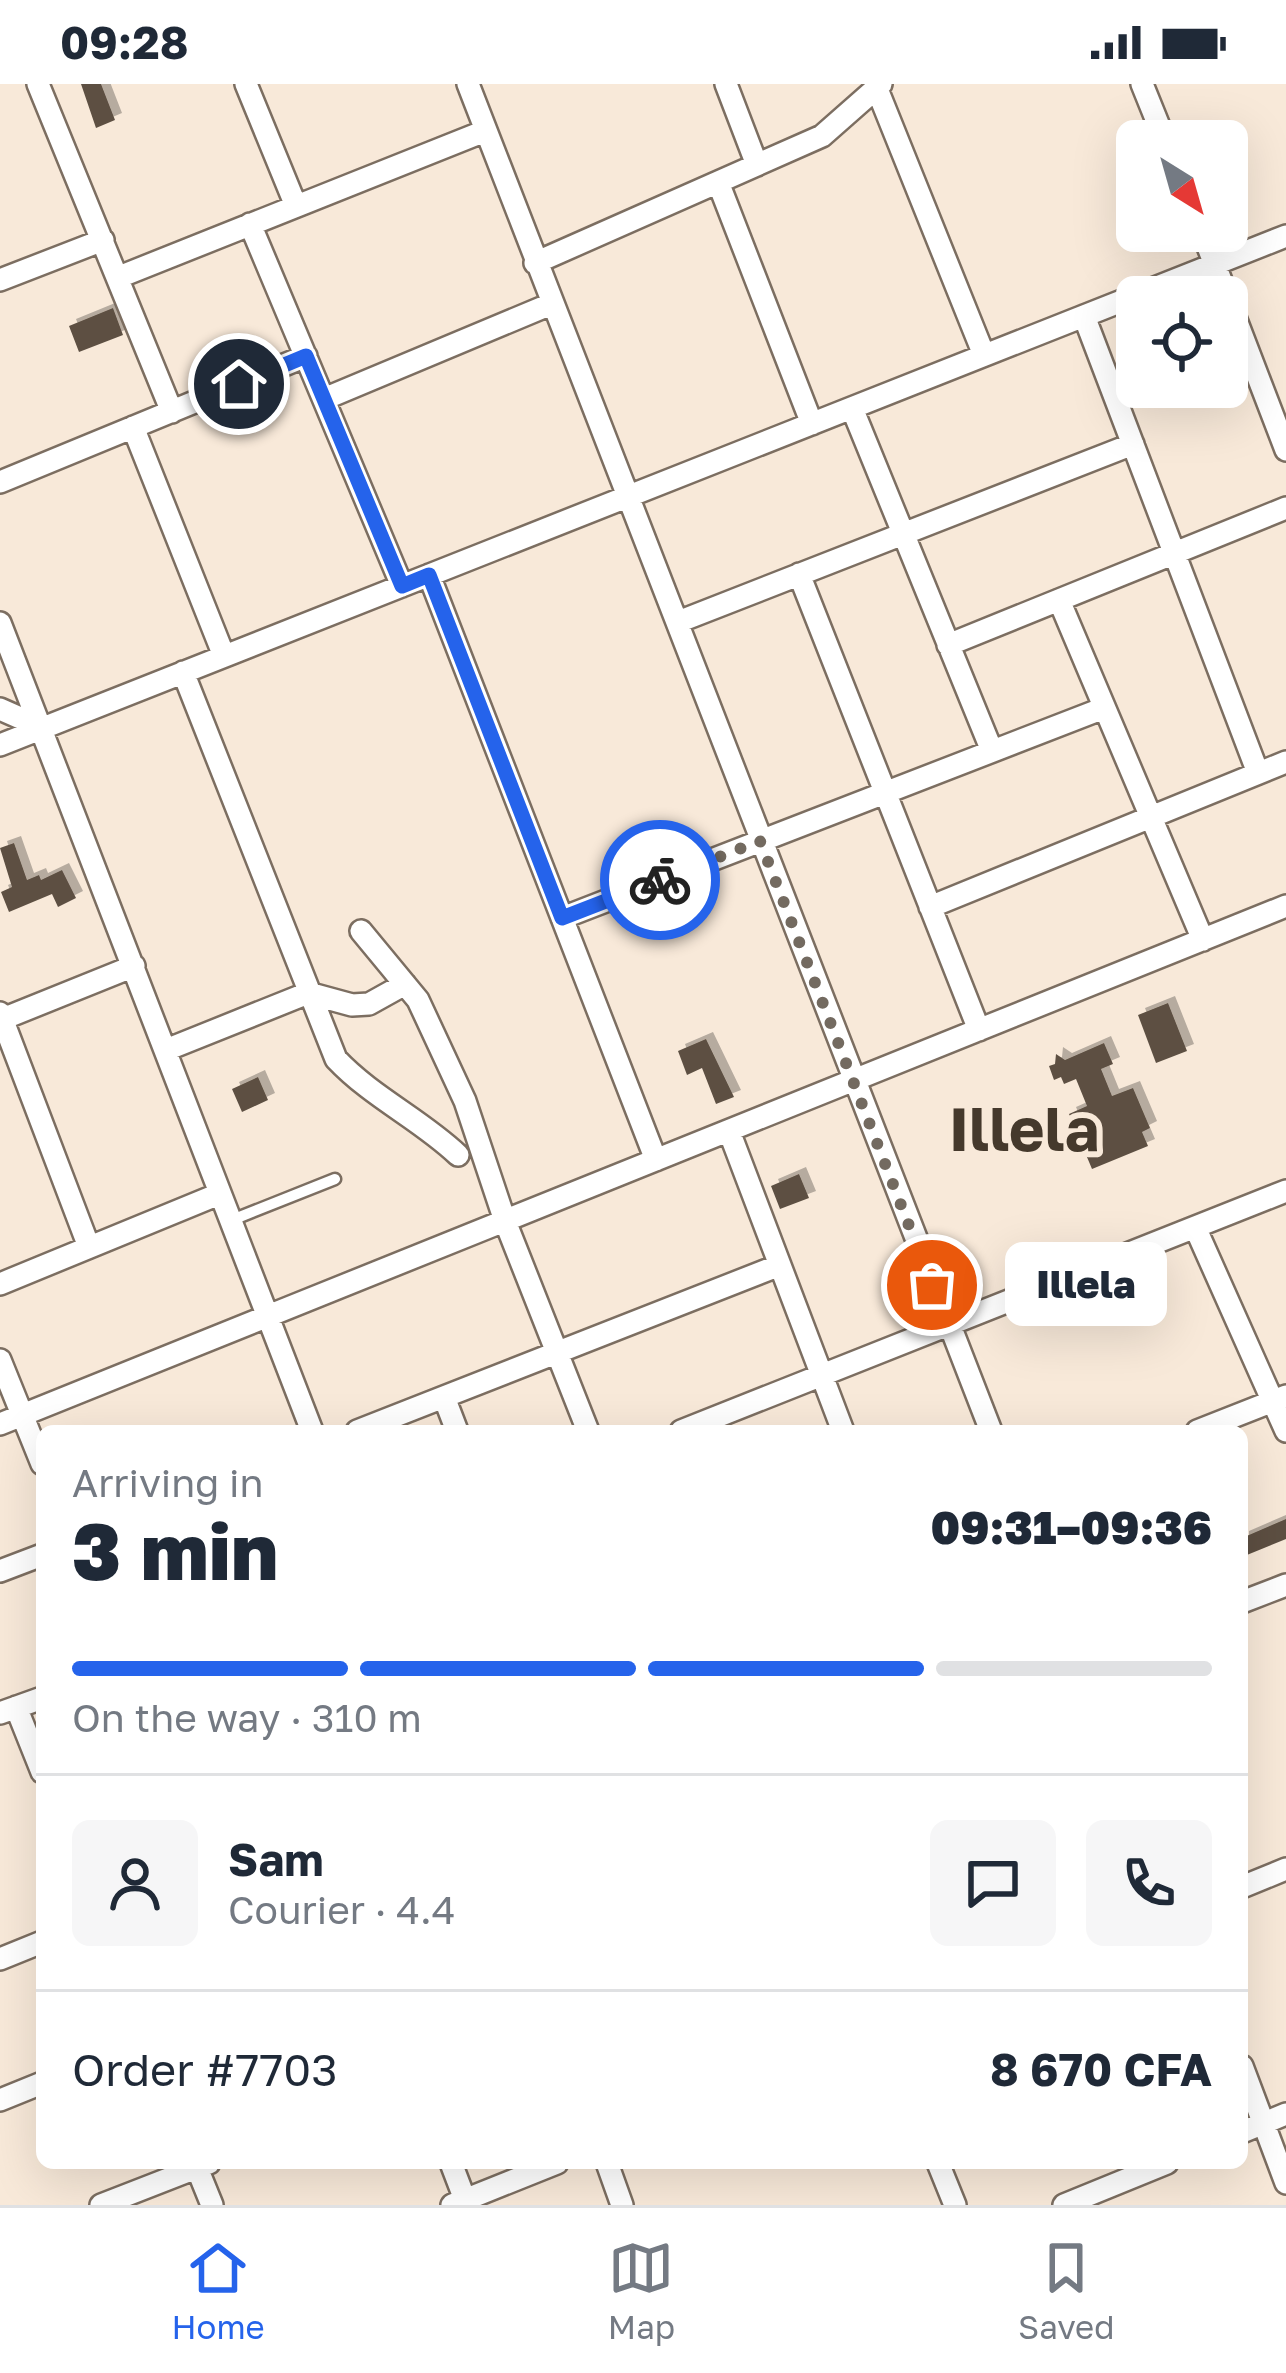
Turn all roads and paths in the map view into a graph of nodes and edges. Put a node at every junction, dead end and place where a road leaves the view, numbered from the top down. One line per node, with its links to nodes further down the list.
1 (38, 84): 14 (street)
2 (246, 84): 11 (street)
3 (726, 84): 9 (street)
4 (1142, 84): 7 (street)
5 (473, 86): 8 (street)
6 (879, 86): 9 (street); 22 (street)
7 (1157, 120)
8 (485, 131): 11 (street); 16 (street)
9 (757, 164): 10 (street)
10 (718, 182): 16 (street); 27 (street)
11 (296, 206): 12 (street)
12 (250, 224): 18 (street); 23 (street)
13 (1286, 236): 17 (street)
14 (103, 240): 18 (street); 19 (street)
15 (1210, 252): 17 (street)
16 (535, 263): 20 (street)
17 (1215, 264): 21 (street); 30 (street)
18 (118, 277): 26 (street)
19 (0, 280)
20 (551, 304): 24 (street); 32 (street)
21 (1084, 316): 22 (street); 29 (street)
22 (984, 355): 25 (street)
23 (306, 356): 24 (street); 26 (street)
24 (324, 400): 38 (street)
25 (852, 407): 27 (street); 34 (street)
26 (172, 412): 28 (street)
27 (812, 424): 32 (street)
28 (134, 427): 31 (street); 43 (street)
29 (1133, 444): 34 (street); 35 (street)
30 (1286, 450)
31 (0, 482)
32 (630, 496): 37 (street); 40 (street)
33 (1286, 508): 35 (street)
34 (904, 535): 36 (street); 42 (street)
35 (1174, 554): 39 (street); 51 (street)
36 (799, 574): 40 (street); 52 (street)
37 (429, 575): 38 (street); 57 (street)
38 (402, 586): 43 (street)
39 (1059, 600): 42 (street); 45 (street)
40 (679, 622): 54 (street)
41 (0, 623): 47 (street)
42 (948, 645): 49 (street)
43 (224, 656): 44 (street)
44 (183, 672): 47 (street); 62 (street)
45 (1105, 708): 49 (street); 53 (street)
46 (0, 709): 47 (street)
47 (43, 728): 48 (street); 60 (street)
48 (0, 745)
49 (992, 751): 52 (street)
50 (1286, 762): 51 (street)
51 (1258, 773): 53 (street)
52 (885, 793): 54 (street); 56 (street)
53 (1150, 817): 56 (street); 59 (street)
54 (760, 841): 57 (street); 66 (street)
55 (1286, 906): 59 (street)
56 (930, 908): 64 (street)
57 (562, 918): 69 (street)
58 (361, 931): 61 (street)
59 (1203, 940): 64 (street)
60 (134, 967): 63 (street); 65 (street)
61 (405, 984): 62 (street); 74 (street)
62 (308, 993): 65 (street); 68 (street)
63 (1, 1017): 76 (street)
64 (979, 1030): 66 (street)
65 (166, 1050): 72 (street)
66 (854, 1080): 67 (street); 80 (street)
67 (729, 1131): 69 (street); 77 (street)
68 (458, 1155)
69 (656, 1160): 74 (street)
70 (335, 1179): 73 (lane)
71 (1286, 1191): 75 (street)
72 (219, 1194): 73 (street); 76 (street)
73 (229, 1221): 79 (street)
74 (506, 1221): 79 (street); 81 (street)
75 (1195, 1227): 80 (street); 85 (street)
76 (89, 1247): 78 (street)
77 (780, 1265): 81 (street); 83 (street)
78 (0, 1285)
79 (265, 1318): 86 (street); 88 (street)
80 (947, 1325): 83 (street); 94 (street)
81 (557, 1353): 84 (street); 91 (street)
82 (0, 1360): 86 (street)
83 (822, 1375): 92 (street); 93 (street)
84 (444, 1397): 89 (street); 90 (street)
85 (1279, 1398): 95 (street); 96 (street)
86 (23, 1415): 87 (street); 97 (street)
87 (0, 1424)
88 (310, 1425)
89 (372, 1425)
90 (455, 1425)
91 (586, 1425)
92 (703, 1425)
93 (841, 1425)
94 (989, 1425)
95 (1212, 1425)
96 (1286, 1431)
97 (36, 1449)
98 (36, 1557): 99 (street)
99 (0, 1571)
100 (1286, 1585): 101 (street)
101 (1248, 1600)
102 (8, 1710): 103 (street)
103 (36, 1761)
104 (1286, 1869): 105 (street)
105 (1248, 1885)
106 (36, 1944): 107 (street)
107 (0, 1959)
108 (36, 2086): 109 (street)
109 (0, 2101)
110 (1286, 2114): 111 (street)
111 (1253, 2128): 119 (street)
112 (190, 2169): 121 (street)
113 (201, 2169): 122 (street)
114 (453, 2169): 120 (street)
115 (543, 2169): 120 (street)
116 (609, 2169): 123 (street)
117 (940, 2169): 124 (street)
118 (1152, 2169): 125 (street)
119 (1286, 2183)
120 (462, 2203)
121 (101, 2205)
122 (212, 2205)
123 (622, 2205)
124 (955, 2205)
125 (1064, 2205)

